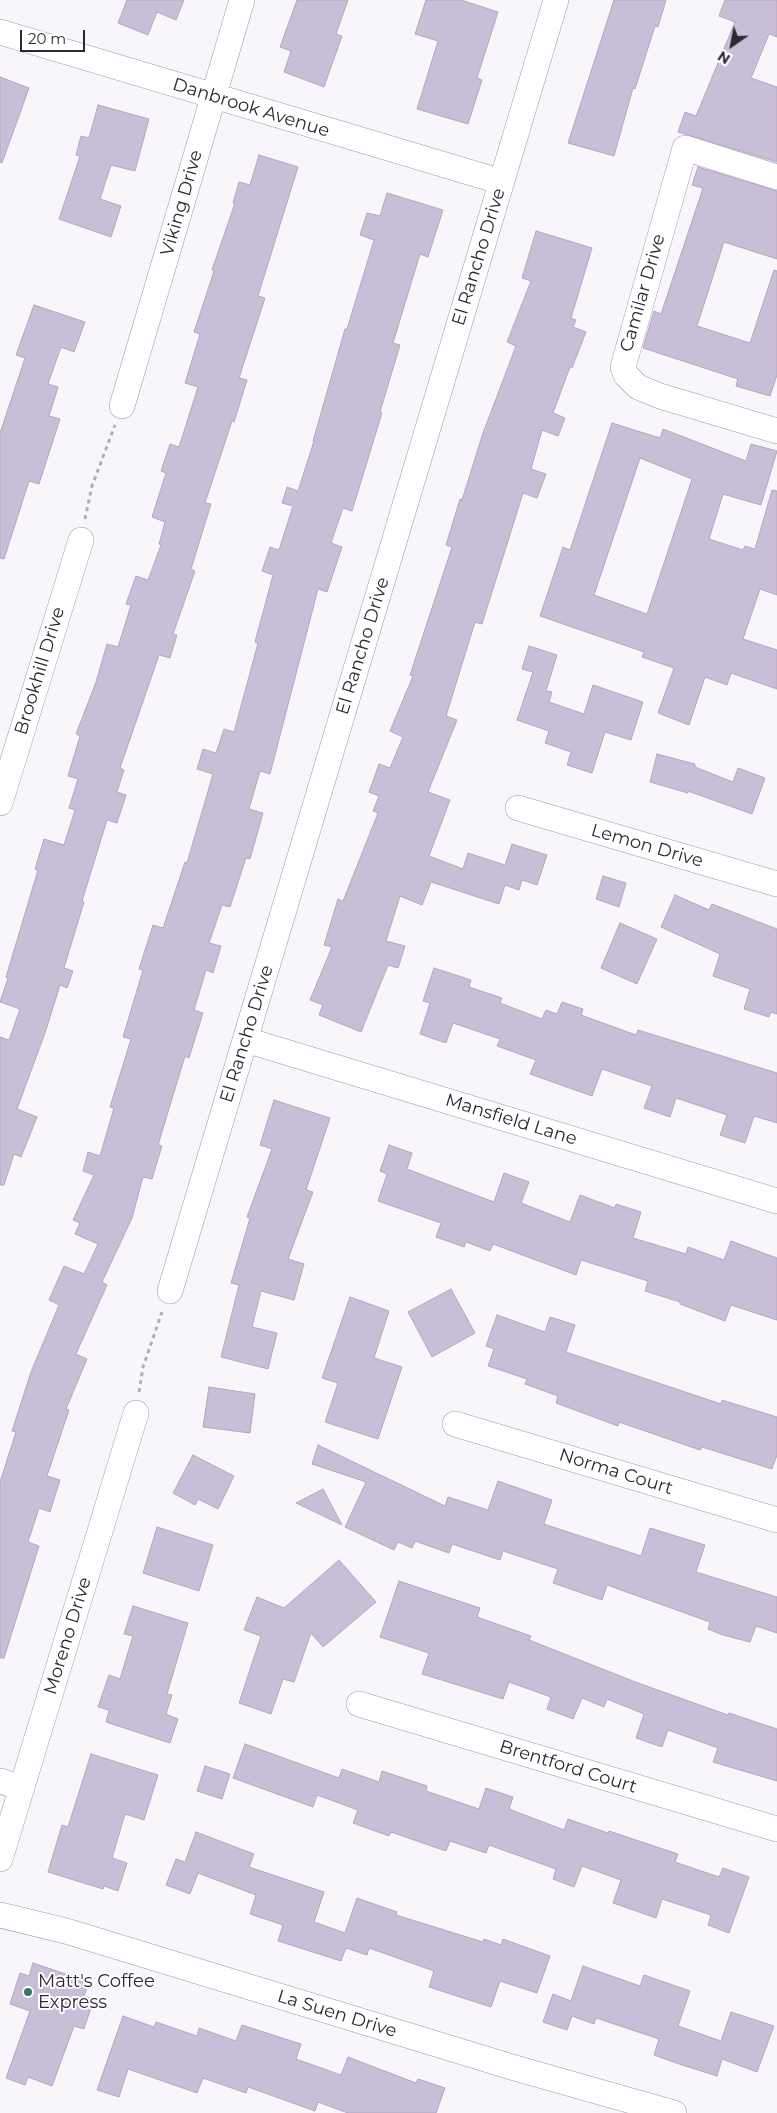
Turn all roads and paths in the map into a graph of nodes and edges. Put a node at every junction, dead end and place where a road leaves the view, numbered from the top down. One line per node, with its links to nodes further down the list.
1 (242, 0): 4 (street, Viking Drive)
2 (556, 0): 6 (street, El Rancho Drive)
3 (0, 32): 4 (street, Danbrook Avenue)
4 (213, 97): 6 (street, Danbrook Avenue); 7 (street, Viking Drive)
5 (777, 177): 8 (street, Camilar Drive)
6 (502, 182): 13 (street, El Rancho Drive)
7 (122, 406): 9 (path)
8 (777, 431)
9 (81, 540): 10 (street, Brookhill Drive)
10 (0, 803)
11 (518, 808): 12 (street, Lemon Drive)
12 (777, 884)
13 (246, 1040): 14 (street, Mansfield Lane); 15 (street, El Rancho Drive)
14 (777, 1201)
15 (170, 1291): 16 (path)
16 (136, 1413): 20 (street, Moreno Drive)
17 (455, 1424): 18 (street, Norma Court)
18 (777, 1520)
19 (359, 1704): 21 (street, Brentford Court)
20 (11, 1785): 22 (street, Moreno Drive)
21 (777, 1829)
22 (0, 1859)
23 (0, 1915): 24 (street, La Suen Drive)
24 (674, 2113)

